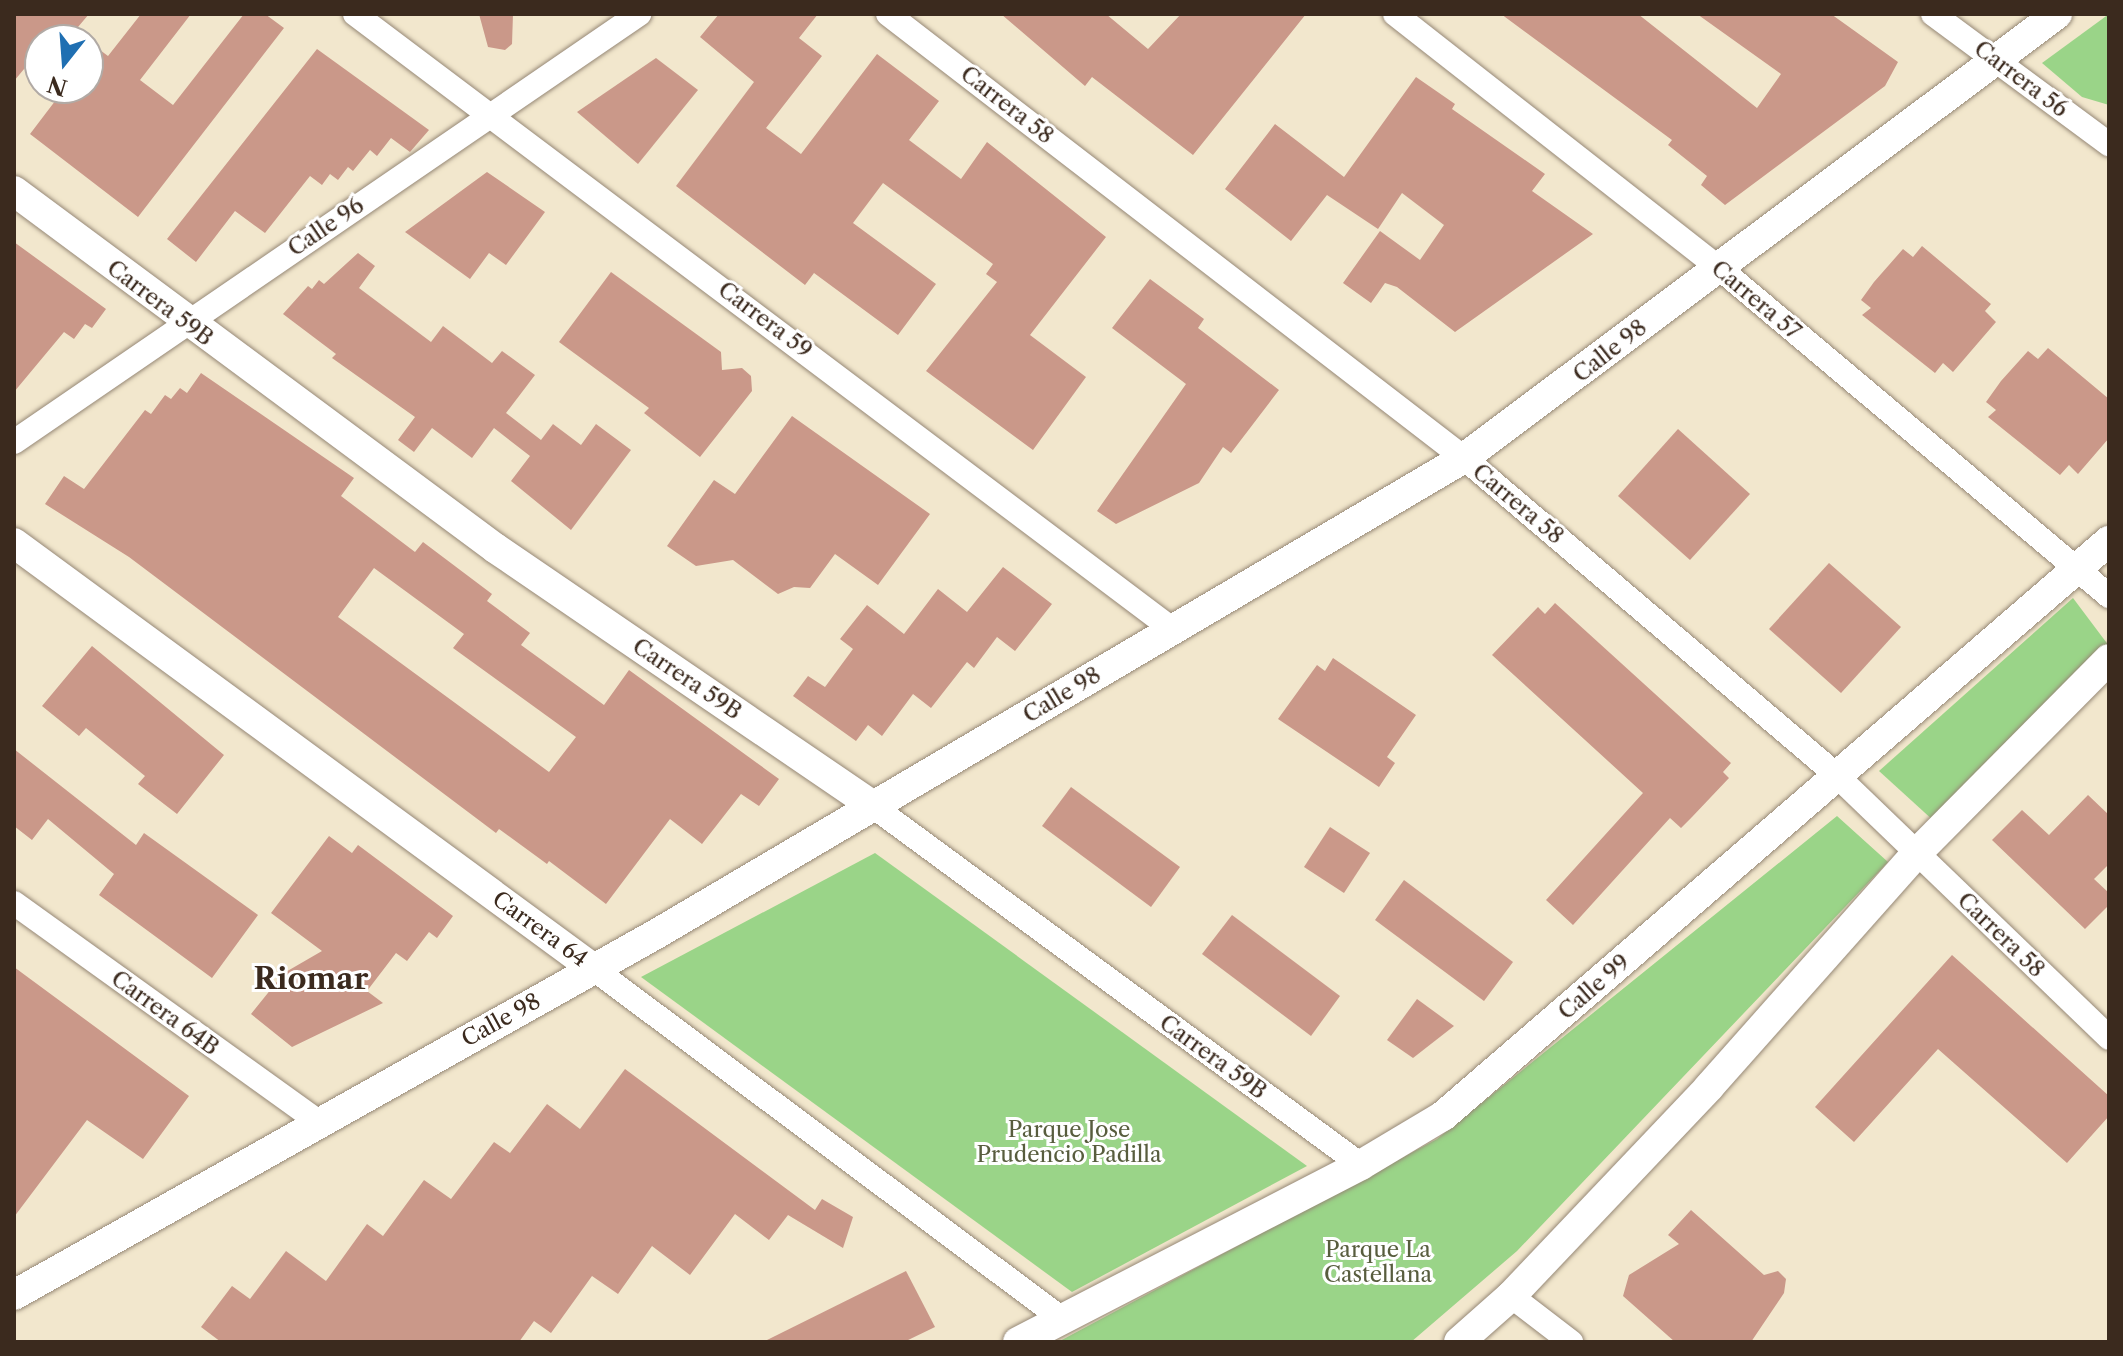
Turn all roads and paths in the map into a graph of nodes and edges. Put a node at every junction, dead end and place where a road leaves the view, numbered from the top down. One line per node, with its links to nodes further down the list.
1 (355, 14): 8 (street, Carrera 59)
2 (639, 14): 8 (street, Calle 96)
3 (888, 14): 14 (street, Carrera 58)
4 (1395, 14): 11 (street, Carrera 57)
5 (1933, 14): 7 (street, Carrera 56)
6 (2057, 14): 7 (street, Calle 98)
7 (1997, 60): 9 (street, Carrera 56); 11 (street, Calle 98)
8 (494, 114): 12 (street, Calle 96); 19 (street, Carrera 59)
9 (2109, 144)
10 (14, 191): 12 (street, Carrera 59B)
11 (1718, 267): 14 (street, Calle 98); 17 (street, Carrera 57)
12 (185, 323): 13 (street, Calle 96); 22 (street, Carrera 59B)
13 (14, 442)
14 (1464, 458): 19 (street, Calle 98); 21 (street, Carrera 58)
15 (2109, 541): 17 (street, Calle 99)
16 (14, 543): 25 (street, Carrera 64)
17 (2075, 570): 18 (street, Carrera 57); 21 (street, Calle 99)
18 (2109, 596)
19 (1172, 629): 22 (street, Calle 98)
20 (2109, 659): 23 (street)
21 (1836, 775): 23 (street, Carrera 58); 28 (street, Calle 99)
22 (874, 807): 25 (street, Calle 98); 28 (street, Carrera 59B)
23 (1916, 854): 26 (street, Carrera 58); 30 (street)
24 (14, 903): 27 (street, Carrera 64B)
25 (594, 969): 27 (street, Calle 98); 31 (street, Carrera 64)
26 (2109, 1038)
27 (317, 1121): 29 (street, Calle 98)
28 (1361, 1165): 31 (street, Calle 99)
29 (14, 1295)
30 (1511, 1296): 33 (street); 34 (street)
31 (1062, 1319): 32 (street, Calle 99)
32 (1018, 1342)
33 (1459, 1342)
34 (1571, 1342)

